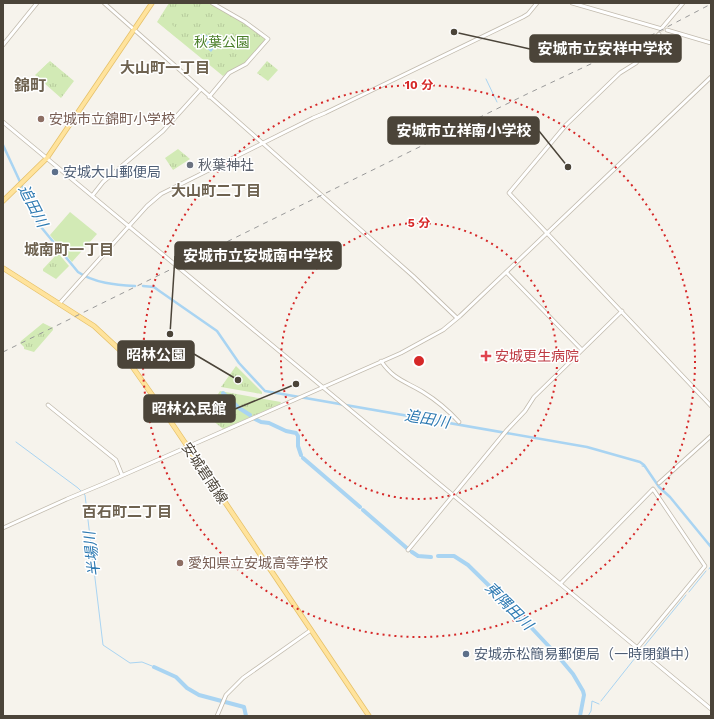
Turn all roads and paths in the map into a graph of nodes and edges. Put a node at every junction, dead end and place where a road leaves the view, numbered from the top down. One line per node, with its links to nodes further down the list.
1 (37, 3): 12 (street)
2 (104, 3): 8 (street)
3 (152, 3): 8 (main road)
4 (212, 3): 15 (street)
5 (537, 3): 17 (street)
6 (572, 3): 7 (street)
7 (683, 3)
8 (134, 30): 14 (street); 18 (main road)
9 (667, 30): 11 (street)
10 (659, 34): 22 (street)
11 (711, 43)
12 (3, 45)
13 (711, 77): 22 (street)
14 (200, 89): 15 (street); 19 (street)
15 (209, 96): 17 (street)
16 (3, 122): 18 (street)
17 (262, 143): 21 (street); 27 (street)
18 (47, 158): 19 (street); 20 (main road)
19 (92, 196): 21 (street)
20 (3, 201)
21 (128, 226): 25 (street); 30 (street)
22 (546, 233): 24 (street); 26 (street)
23 (3, 268): 25 (main road, 安城碧南線)
24 (506, 272): 27 (street); 28 (street)
25 (59, 304): 35 (main road, 安城碧南線)
26 (622, 311): 28 (street); 32 (street)
27 (457, 318): 29 (street)
28 (582, 350): 38 (street)
29 (381, 361): 30 (street); 33 (street)
30 (322, 387): 35 (street); 38 (street)
31 (48, 405): 36 (street)
32 (711, 406)
33 (459, 422)
34 (711, 436): 37 (street)
35 (188, 447): 36 (street); 42 (main road, 安城碧南線)
36 (122, 475): 39 (street)
37 (658, 484)
38 (454, 495): 40 (street); 41 (street)
39 (3, 528)
40 (408, 550)
41 (560, 584): 43 (street); 43 (street)
42 (311, 630): 45 (street); 46 (main road, 安城碧南線)
43 (638, 647): 44 (street)
44 (711, 709)
45 (217, 716)
46 (369, 716)

